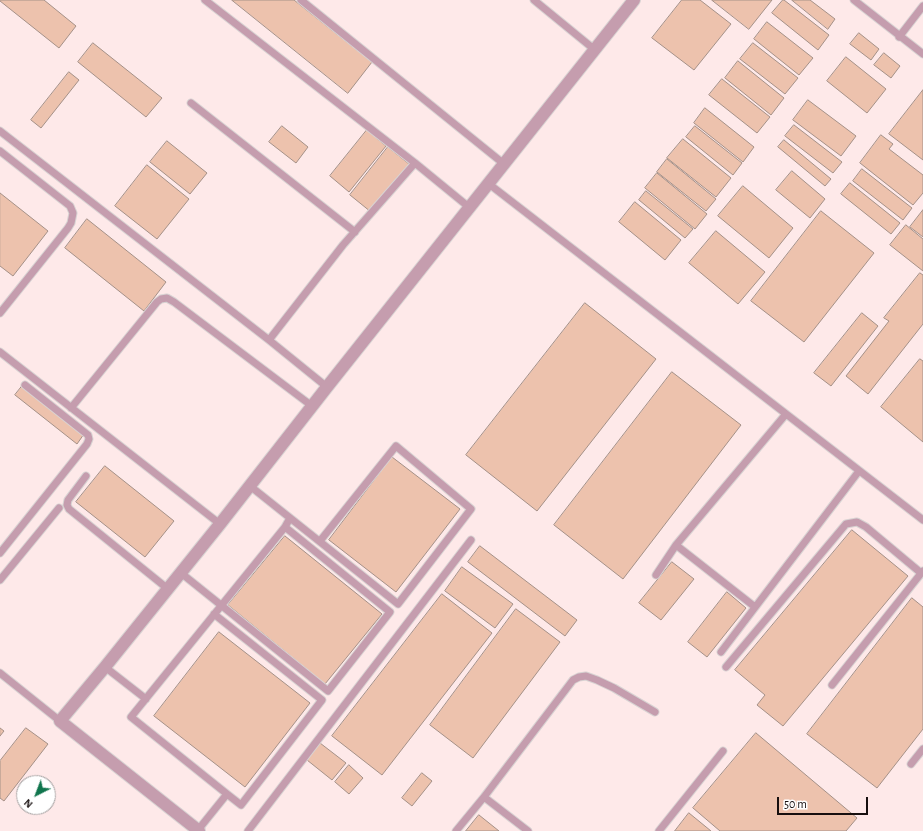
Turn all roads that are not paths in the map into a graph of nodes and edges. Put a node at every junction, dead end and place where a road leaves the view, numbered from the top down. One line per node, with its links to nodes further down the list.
1 (205, 0): 13 (lane)
2 (300, 0): 14 (lane)
3 (534, 0): 8 (lane)
4 (634, 0): 8 (street)
5 (854, 0): 7 (lane)
6 (923, 6): 7 (lane)
7 (900, 36): 9 (lane)
8 (595, 50): 14 (street)
9 (923, 54)
10 (191, 102): 17 (lane)
11 (0, 131): 19 (lane)
12 (0, 151): 18 (lane)
13 (415, 163): 16 (lane); 17 (lane)
14 (504, 164): 15 (street)
15 (489, 184): 16 (street); 25 (lane)
16 (470, 208): 22 (street)
17 (355, 232): 19 (lane)
18 (0, 313)
19 (269, 340): 22 (lane)
20 (0, 352): 24 (lane)
21 (25, 385): 37 (lane)
22 (327, 387): 23 (street)
23 (312, 406): 24 (lane); 28 (street)
24 (71, 408): 32 (lane)
25 (786, 414): 26 (lane); 36 (lane)
26 (860, 471): 31 (lane); 44 (lane)
27 (86, 476): 42 (lane)
28 (250, 486): 30 (lane); 32 (street)
29 (58, 508): 41 (lane)
30 (290, 518): 33 (lane); 35 (lane)
31 (923, 520)
32 (220, 524): 39 (street)
33 (285, 527): 43 (lane); 43 (lane)
34 (471, 540): 60 (lane)
35 (320, 542): 35 (lane)
36 (676, 545): 40 (lane); 44 (lane)
37 (0, 553)
38 (922, 572): 48 (lane); 50 (lane)
39 (181, 573): 42 (street); 43 (lane)
40 (656, 575)
41 (0, 580)
42 (168, 589): 47 (street)
43 (221, 606): 45 (lane)
44 (755, 607): 46 (lane)
45 (214, 614): 51 (lane); 57 (lane)
46 (721, 652)
47 (105, 667): 51 (lane); 53 (street)
48 (726, 667)
49 (0, 673): 53 (lane)
50 (832, 685)
51 (146, 699): 57 (lane)
52 (655, 712): 58 (lane)
53 (60, 721): 59 (street)
54 (923, 749): 56 (lane)
55 (723, 751): 63 (lane)
56 (911, 764)
57 (228, 794): 59 (lane)
58 (484, 797): 61 (lane); 62 (lane)
59 (198, 831)
60 (248, 831)
61 (456, 831)
62 (528, 831)
63 (659, 831)

